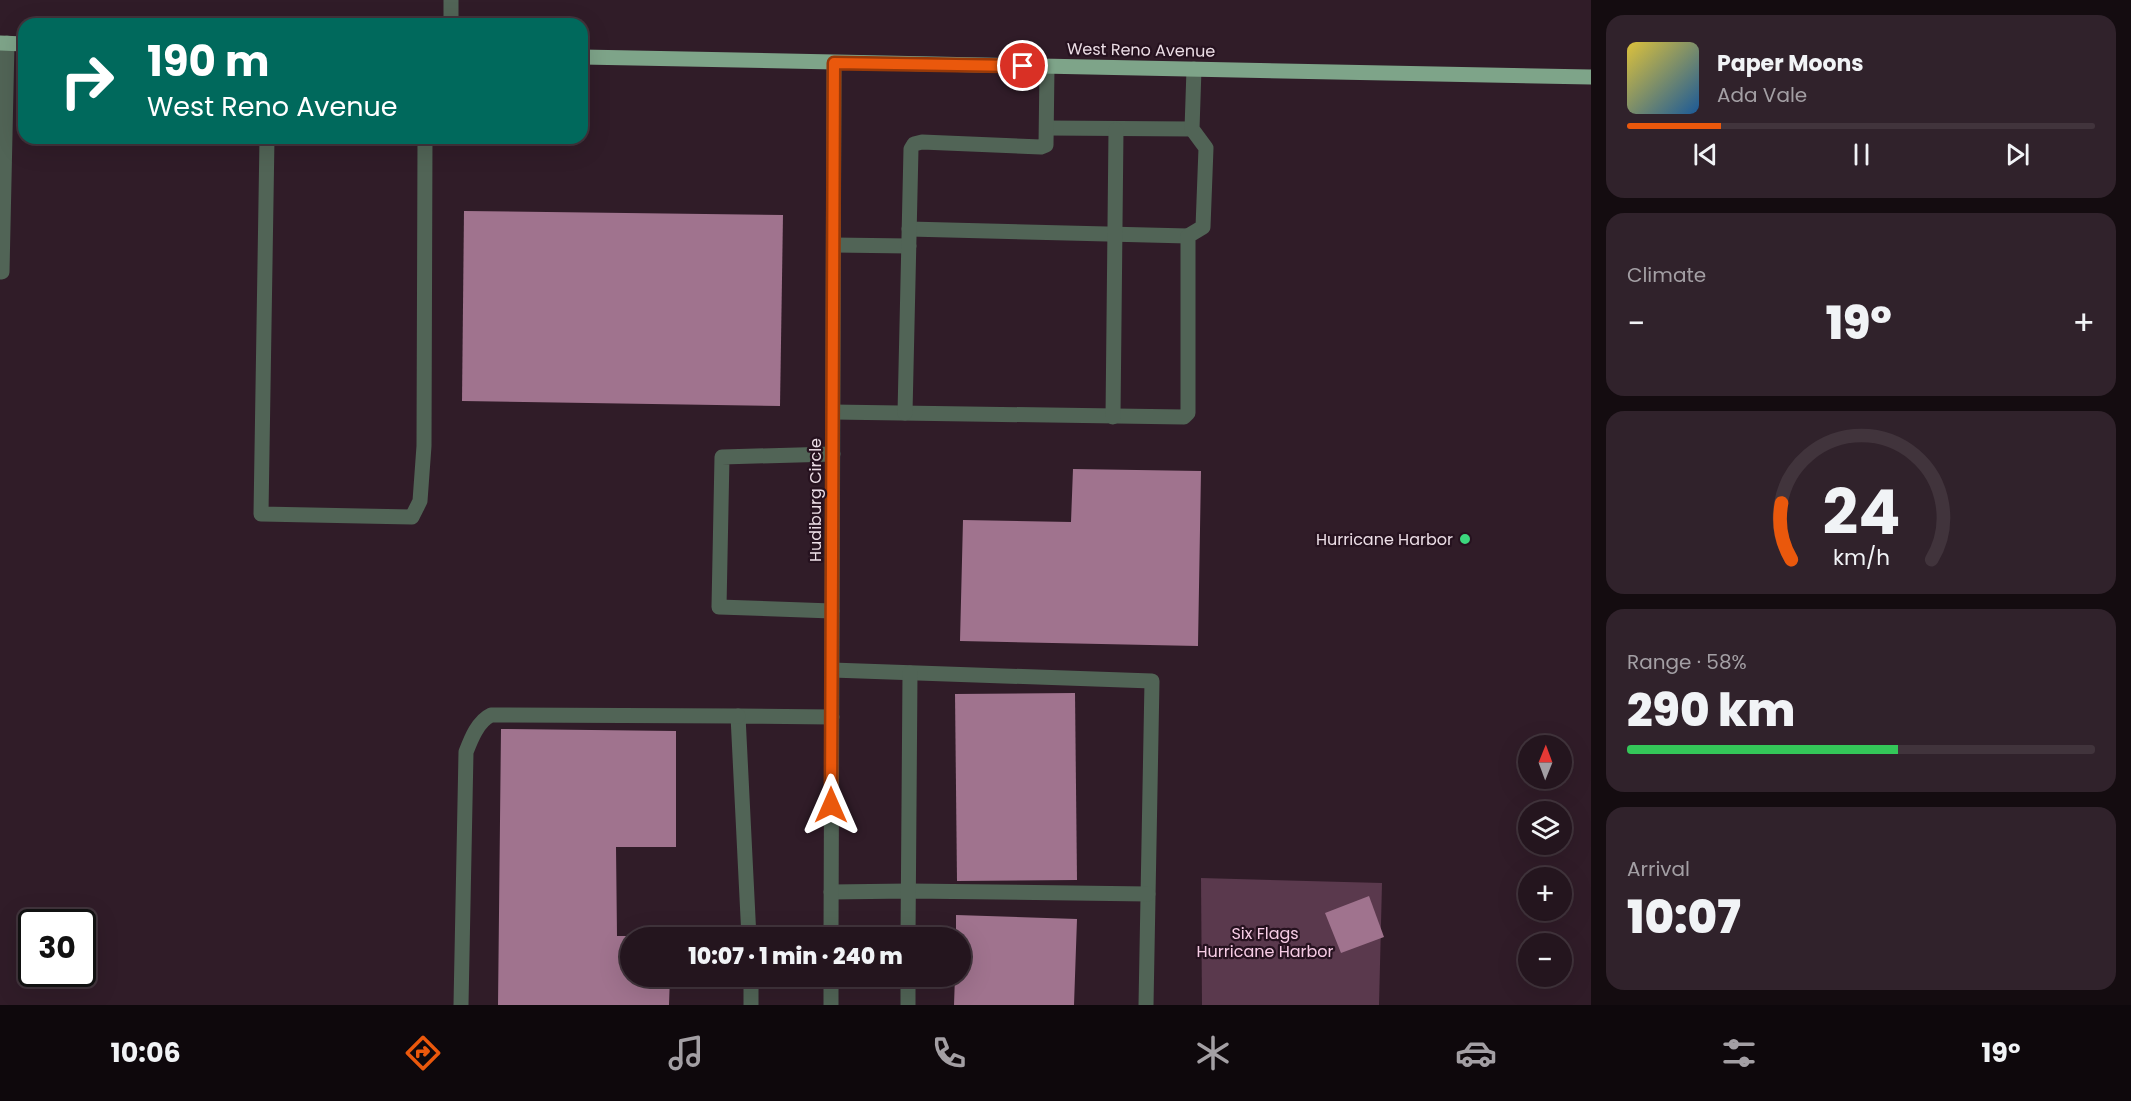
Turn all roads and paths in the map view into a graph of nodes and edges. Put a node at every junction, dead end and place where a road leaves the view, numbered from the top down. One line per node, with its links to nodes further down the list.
1 (451, 0): 2 (street)
2 (451, 18)
3 (4, 43): 9 (street)
4 (588, 57): 5 (main road, West Reno Avenue)
5 (834, 63): 6 (main road, West Reno Avenue); 18 (street, Hudiburg Circle)
6 (1047, 67): 7 (main road, West Reno Avenue); 10 (street)
7 (1194, 69): 8 (main road, West Reno Avenue); 11 (street)
8 (1591, 77)
9 (3, 124): 20 (street)
10 (1047, 128): 12 (street); 15 (street)
11 (1192, 129): 12 (street); 17 (street)
12 (1116, 130): 16 (street)
13 (267, 144): 14 (street)
14 (425, 144)
15 (909, 229): 16 (street); 19 (street)
16 (1114, 234): 17 (street); 23 (street)
17 (1188, 236): 23 (street)
18 (834, 245): 19 (street); 21 (street, Hudiburg Circle)
19 (909, 246): 22 (street)
20 (0, 272)
21 (833, 412): 22 (street); 24 (street, Hudiburg Circle)
22 (905, 413): 23 (street)
23 (1113, 417)
24 (833, 454): 25 (street, Hudiburg Circle); 25 (street)
25 (832, 611): 26 (street, Hudiburg Circle)
26 (832, 670): 27 (street); 29 (street, Hudiburg Circle)
27 (910, 673): 30 (street); 32 (street)
28 (738, 716): 29 (street); 33 (street); 39 (street)
29 (832, 717): 31 (street, Hudiburg Circle)
30 (909, 891): 31 (street); 32 (street); 35 (street)
31 (831, 892): 34 (street, Hudiburg Circle)
32 (1148, 894): 43 (street)
33 (748, 927)
34 (831, 927)
35 (908, 927)
36 (751, 987): 40 (street)
37 (831, 987): 41 (street)
38 (908, 987): 42 (street)
39 (461, 1005)
40 (751, 1005)
41 (831, 1005)
42 (908, 1005)
43 (1146, 1005)

